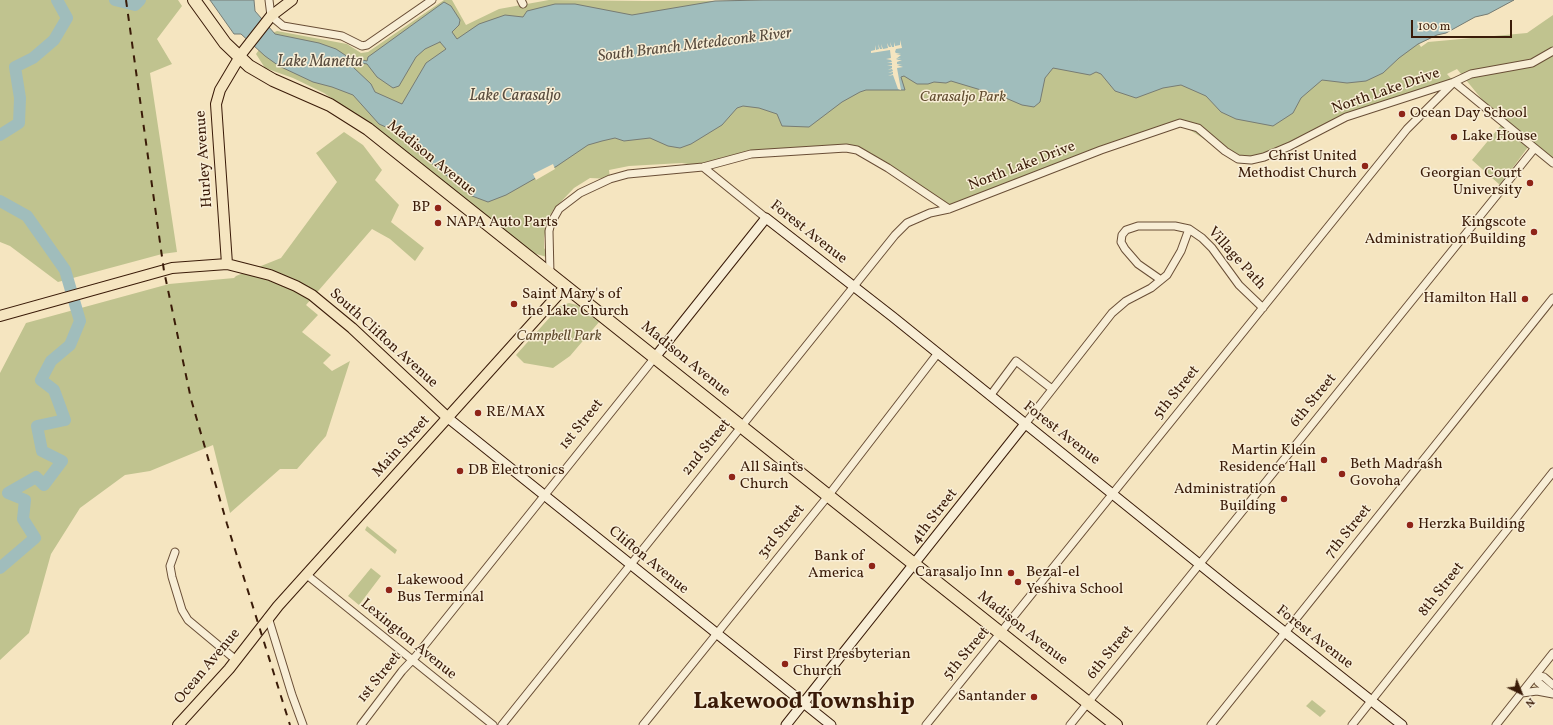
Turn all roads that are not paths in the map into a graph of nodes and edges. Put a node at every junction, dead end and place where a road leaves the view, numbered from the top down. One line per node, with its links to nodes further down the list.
1 (194, 0): 7 (highway, Madison Avenue)
2 (269, 0): 5 (street)
3 (292, 0): 5 (main road, Hurley Avenue)
4 (432, 0): 5 (street)
5 (271, 17): 7 (main road, Hurley Avenue)
6 (1553, 51): 8 (street, North Lake Drive)
7 (240, 56): 15 (main road, Hurley Avenue); 16 (highway, Madison Avenue)
8 (1454, 82): 9 (street); 12 (street, North Lake Drive); 21 (street, 5th Street)
9 (1534, 148): 10 (street); 36 (street, 6th Street)
10 (1553, 163)
11 (703, 167): 12 (street); 13 (street, Forest Avenue); 16 (street)
12 (949, 209): 19 (street, 2nd Street)
13 (766, 218): 19 (street, Forest Avenue); 25 (street, 1st Street)
14 (1188, 229): 17 (street, Village Path); 17 (street, Village Path); 21 (street, Village Path)
15 (227, 264): 22 (main road, South Clifton Avenue); 28 (main road, South Clifton Avenue)
16 (550, 274): 18 (highway, Madison Avenue)
17 (1161, 280): 23 (street, Village Path)
18 (566, 286): 25 (highway, Madison Avenue); 28 (main road, Main Street)
19 (854, 287): 24 (street, Forest Avenue); 30 (street, 2nd Street)
20 (1553, 298): 42 (street, 7th Street)
21 (1263, 308): 32 (street, 5th Street)
22 (0, 316)
23 (1103, 324): 26 (street, 4th Street)
24 (938, 353): 27 (street, Forest Avenue); 34 (street, 3rd Street)
25 (656, 356): 30 (highway, Madison Avenue); 33 (street, 1st Street)
26 (1052, 389): 27 (street); 29 (street, 4th Street)
27 (990, 396): 29 (street, Forest Avenue)
28 (448, 418): 33 (street, Clifton Avenue); 39 (main road, Main Street)
29 (1025, 424): 32 (street, Forest Avenue); 38 (street, 4th Street)
30 (742, 426): 34 (highway, Madison Avenue); 37 (street, 2nd Street)
31 (1553, 472): 52 (street, 8th Street)
32 (1113, 493): 36 (street, Forest Avenue); 44 (street, 5th Street)
33 (544, 496): 37 (street, Clifton Avenue); 47 (street, 1st Street)
34 (828, 496): 38 (highway, Madison Avenue); 43 (street, 3rd Street)
35 (175, 552): 46 (street)
36 (1200, 564): 42 (street, Forest Avenue); 53 (street, 6th Street)
37 (630, 565): 43 (street, Clifton Avenue); 59 (street, 2nd Street)
38 (915, 565): 44 (highway, Madison Avenue); 54 (street, 4th Street)
39 (307, 575): 40 (main road, Main Street); 47 (street, Lexington Avenue)
40 (268, 617): 41 (main road, Main Street); 56 (street)
41 (260, 627): 46 (main road, Ocean Avenue)
42 (1285, 633): 52 (street, Forest Avenue); 66 (street, 7th Street)
43 (717, 634): 54 (street, Clifton Avenue); 60 (street, 3rd Street)
44 (1001, 634): 53 (highway, Madison Avenue); 63 (street, 5th Street)
45 (1553, 653): 48 (street)
46 (236, 660): 55 (main road, Ocean Avenue)
47 (412, 660): 57 (street, 1st Street); 58 (street, Lexington Avenue)
48 (1536, 675): 49 (street); 50 (street); 51 (street)
49 (1553, 685)
50 (1522, 693): 51 (street); 69 (street)
51 (1551, 693)
52 (1371, 701): 67 (street, 8th Street); 68 (street, Forest Avenue)
53 (1088, 702): 64 (street, 6th Street); 65 (highway, Madison Avenue)
54 (804, 703): 61 (street, 4th Street); 62 (street, Clifton Avenue)
55 (178, 725)
56 (303, 725)
57 (361, 725)
58 (493, 725)
59 (502, 725)
60 (643, 725)
61 (786, 725)
62 (831, 725)
63 (926, 725)
64 (1070, 725)
65 (1116, 725)
66 (1211, 725)
67 (1352, 725)
68 (1402, 725)
69 (1496, 725)

